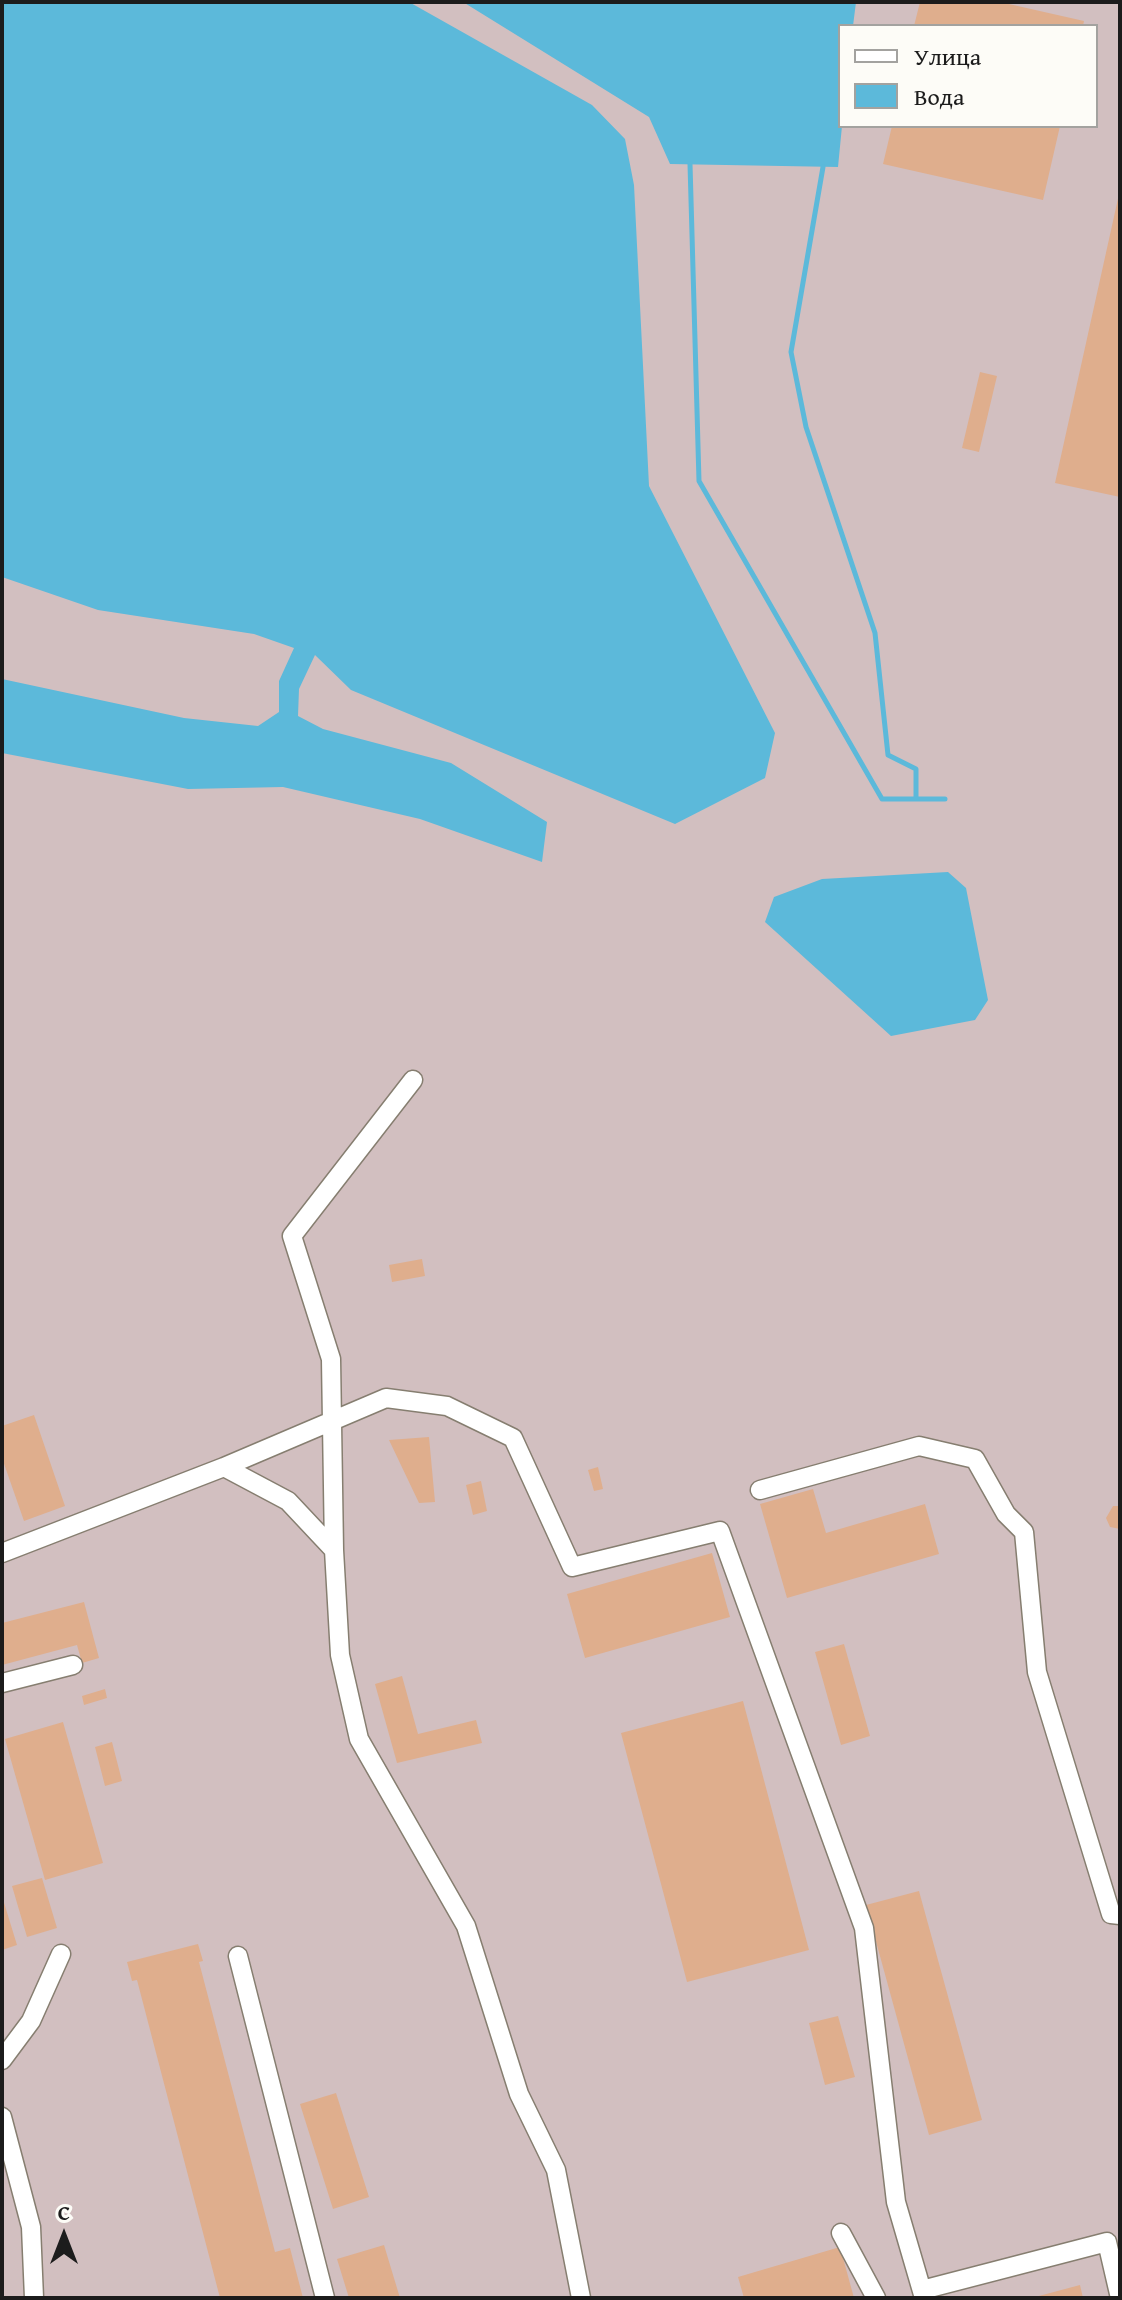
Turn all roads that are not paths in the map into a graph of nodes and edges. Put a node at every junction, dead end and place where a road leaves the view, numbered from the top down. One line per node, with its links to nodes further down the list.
1 (413, 1080): 2 (lane)
2 (333, 1420): 3 (lane); 5 (lane); 15 (lane)
3 (224, 1467): 5 (lane); 6 (lane)
4 (760, 1490): 9 (lane)
5 (334, 1550): 18 (lane)
6 (2, 1553)
7 (73, 1665): 8 (lane)
8 (2, 1683)
9 (1120, 1915)
10 (61, 1954): 12 (lane)
11 (238, 1956): 17 (lane)
12 (2, 2060)
13 (2, 2117): 16 (lane)
14 (841, 2233): 19 (lane)
15 (923, 2294): 20 (lane)
16 (33, 2297)
17 (325, 2298)
18 (581, 2298)
19 (876, 2298)
20 (1120, 2298)

